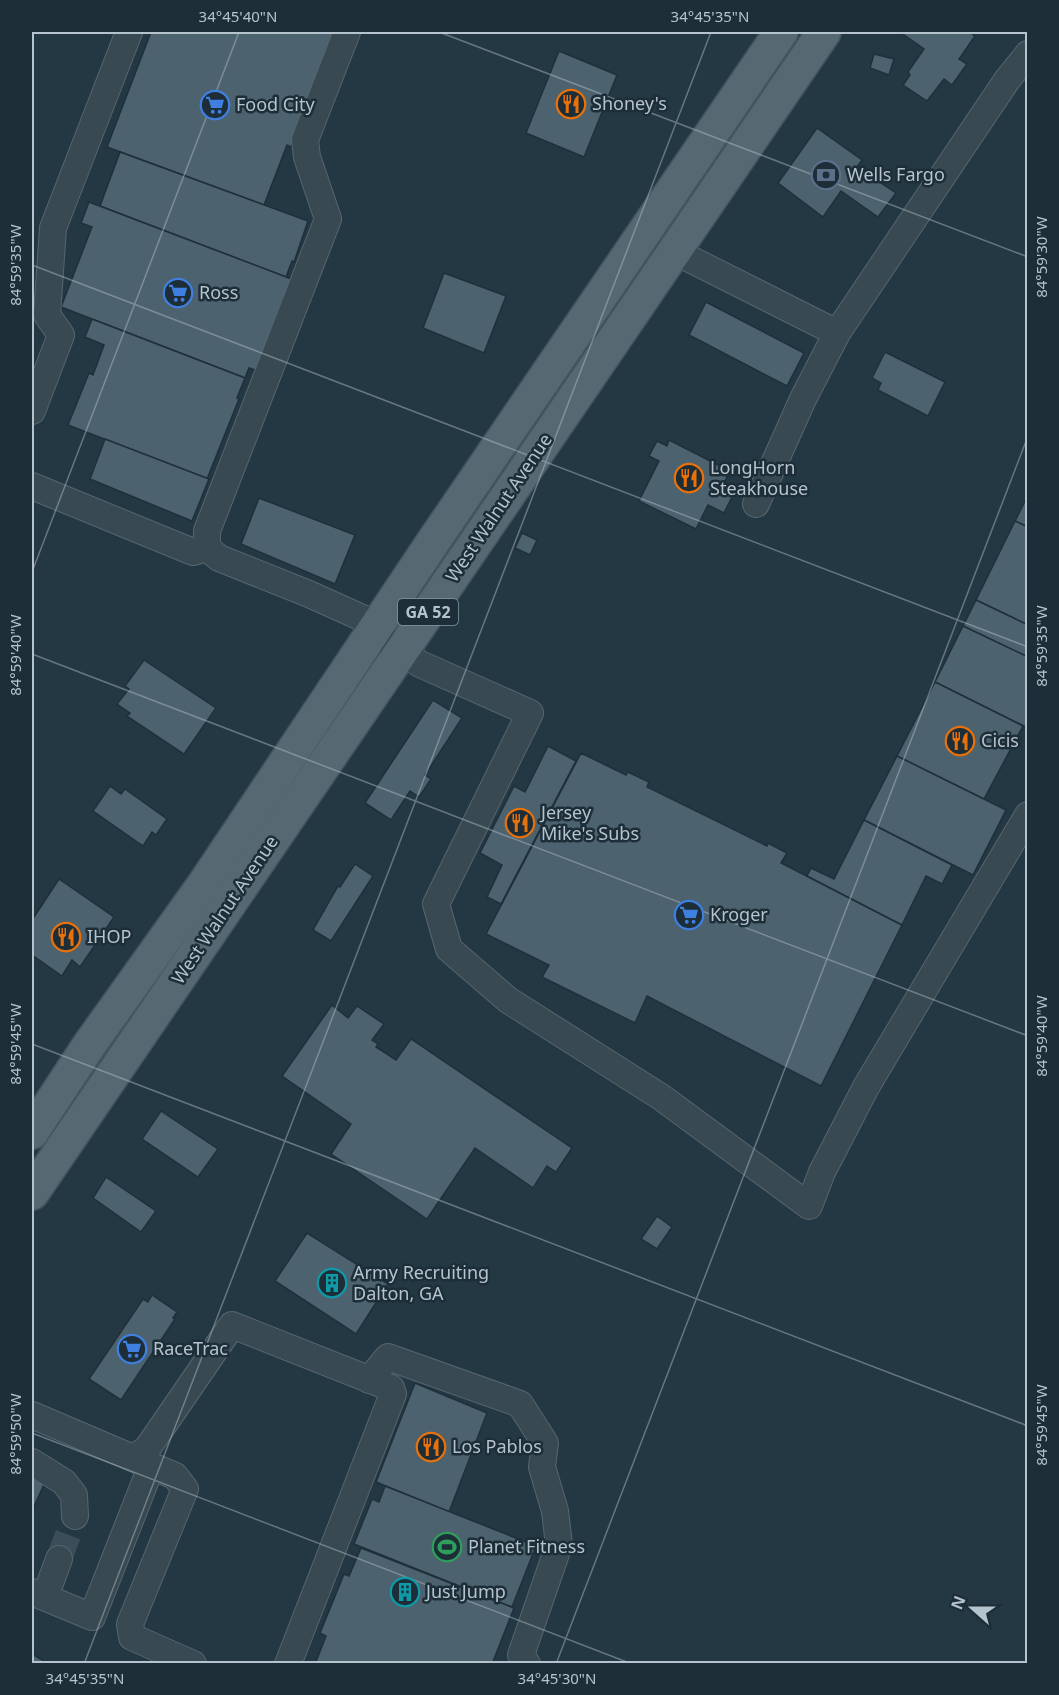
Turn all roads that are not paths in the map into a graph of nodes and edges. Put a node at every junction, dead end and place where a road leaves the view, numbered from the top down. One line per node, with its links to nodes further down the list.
1 (129, 32): 8 (street)
2 (347, 32): 11 (street)
3 (781, 32): 12 (main road, West Walnut Avenue / GA 52)
4 (824, 32): 6 (main road, West Walnut Avenue / GA 52)
5 (1028, 54): 7 (street)
6 (674, 251): 7 (street); 13 (main road, West Walnut Avenue / GA 52)
7 (837, 333): 10 (street)
8 (32, 411)
9 (32, 486): 11 (street)
10 (756, 504)
11 (207, 543): 12 (street)
12 (376, 627): 13 (street); 15 (main road, West Walnut Avenue / GA 52)
13 (401, 651): 14 (street); 16 (main road, West Walnut Avenue / GA 52)
14 (1028, 815)
15 (32, 1132)
16 (32, 1193)
17 (369, 1380): 20 (street); 25 (street); 26 (street)
18 (32, 1415): 20 (street)
19 (32, 1462): 21 (street)
20 (142, 1462): 23 (street); 24 (street)
21 (75, 1516)
22 (59, 1559): 23 (street)
23 (38, 1594)
24 (194, 1664)
25 (288, 1664)
26 (527, 1664)

